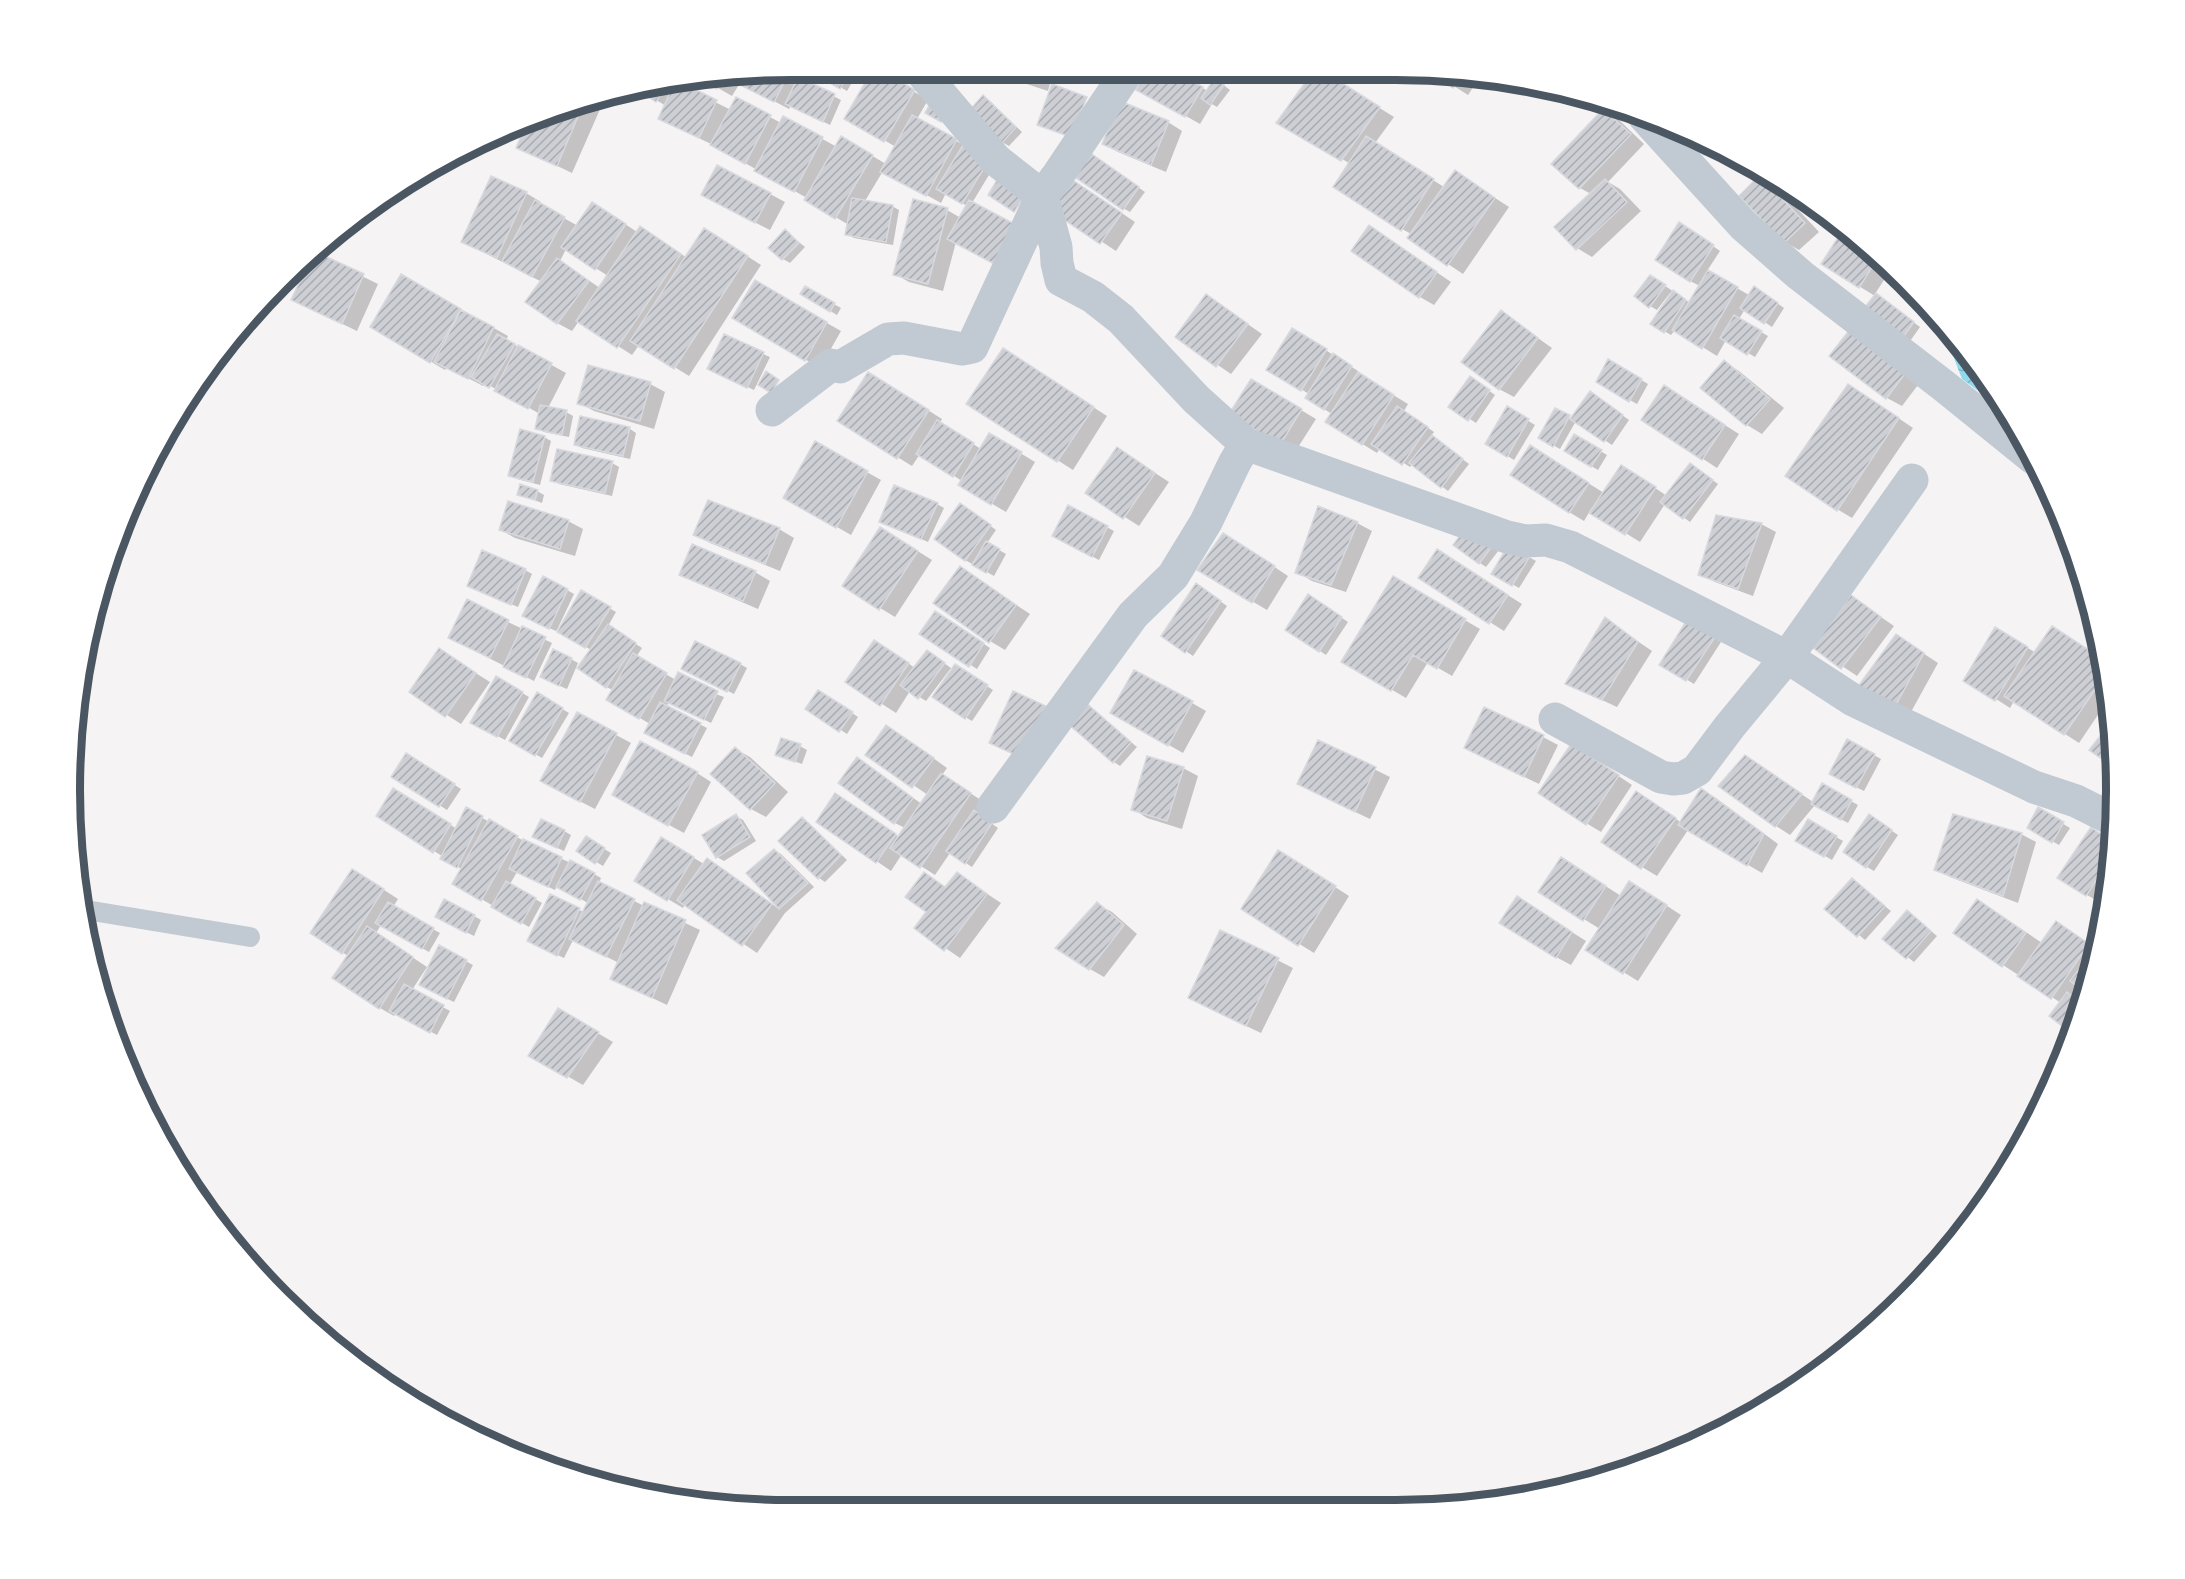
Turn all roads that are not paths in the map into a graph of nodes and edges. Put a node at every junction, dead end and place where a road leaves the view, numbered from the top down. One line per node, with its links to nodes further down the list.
1 (928, 80): 4 (street)
2 (1122, 80): 4 (street)
3 (1657, 130): 6 (street)
4 (1042, 195): 5 (street); 7 (street)
5 (772, 410)
6 (2014, 443)
7 (1246, 444): 9 (street); 11 (street)
8 (1912, 480): 9 (street)
9 (1787, 657): 10 (street); 12 (street)
10 (1555, 719)
11 (993, 807)
12 (2105, 810)
13 (90, 911): 14 (lane)
14 (250, 937)

